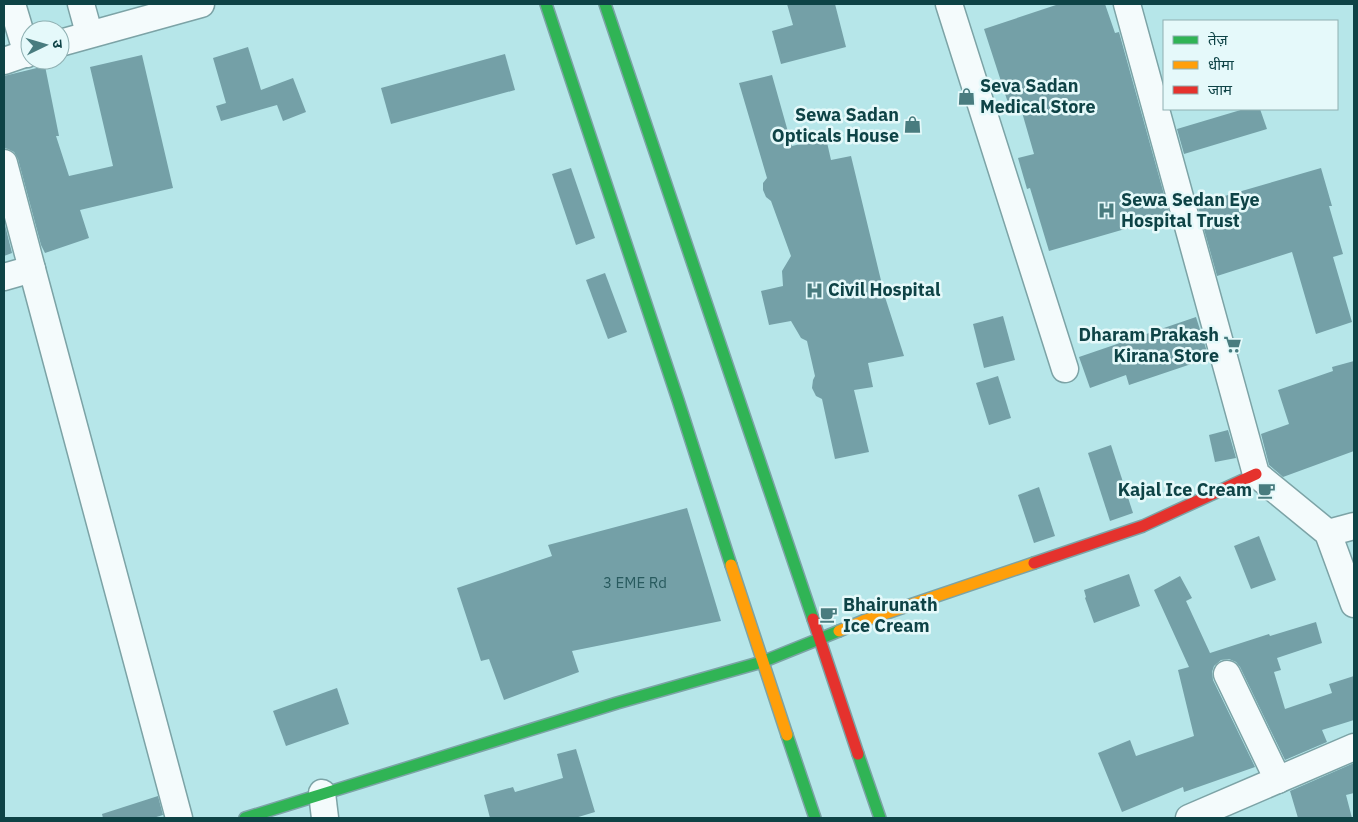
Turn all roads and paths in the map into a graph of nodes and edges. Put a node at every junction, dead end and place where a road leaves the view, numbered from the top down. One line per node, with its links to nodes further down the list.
1 (12, 4): 10 (street)
2 (81, 4): 8 (street)
3 (200, 4): 8 (street)
4 (546, 4): 20 (main road)
5 (605, 4): 19 (main road)
6 (949, 4): 14 (street)
7 (1127, 4): 15 (street)
8 (89, 33): 9 (street)
9 (70, 40)
10 (20, 56)
11 (4, 163): 12 (street)
12 (32, 269): 13 (street); 25 (street)
13 (4, 277)
14 (1065, 368)
15 (1256, 474): 17 (street); 19 (main road)
16 (1354, 526): 17 (street)
17 (1328, 533): 18 (street)
18 (1354, 604)
19 (820, 639): 20 (main road); 28 (main road)
20 (762, 662): 24 (main road); 27 (main road)
21 (1227, 674): 23 (street)
22 (1354, 747): 23 (street)
23 (1278, 780): 29 (street)
24 (324, 806): 26 (main road)
25 (179, 818)
26 (245, 818)
27 (815, 818)
28 (880, 818)
29 (1188, 818)

